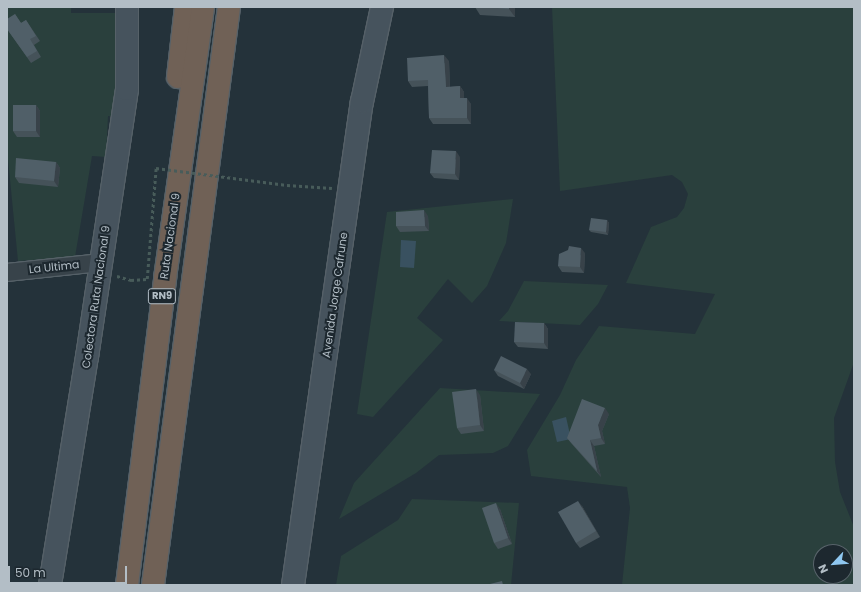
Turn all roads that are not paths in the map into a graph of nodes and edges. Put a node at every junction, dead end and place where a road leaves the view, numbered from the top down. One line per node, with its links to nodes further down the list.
1 (127, 7): 9 (street, Colectora Ruta Nacional 9)
2 (186, 7): 8 (highway)
3 (203, 7): 8 (highway, Ruta Nacional 9 / RN9)
4 (229, 7): 7 (highway, RN9)
5 (238, 7): 7 (highway)
6 (382, 7): 14 (street, Avenida Jorge Cafrune)
7 (216, 113): 13 (highway, RN9)
8 (176, 189): 12 (highway, Ruta Nacional 9 / RN9)
9 (100, 262): 10 (street, La Ultima); 11 (street, Colectora Ruta Nacional 9)
10 (7, 272)
11 (50, 585)
12 (127, 585)
13 (153, 585)
14 (293, 585)

